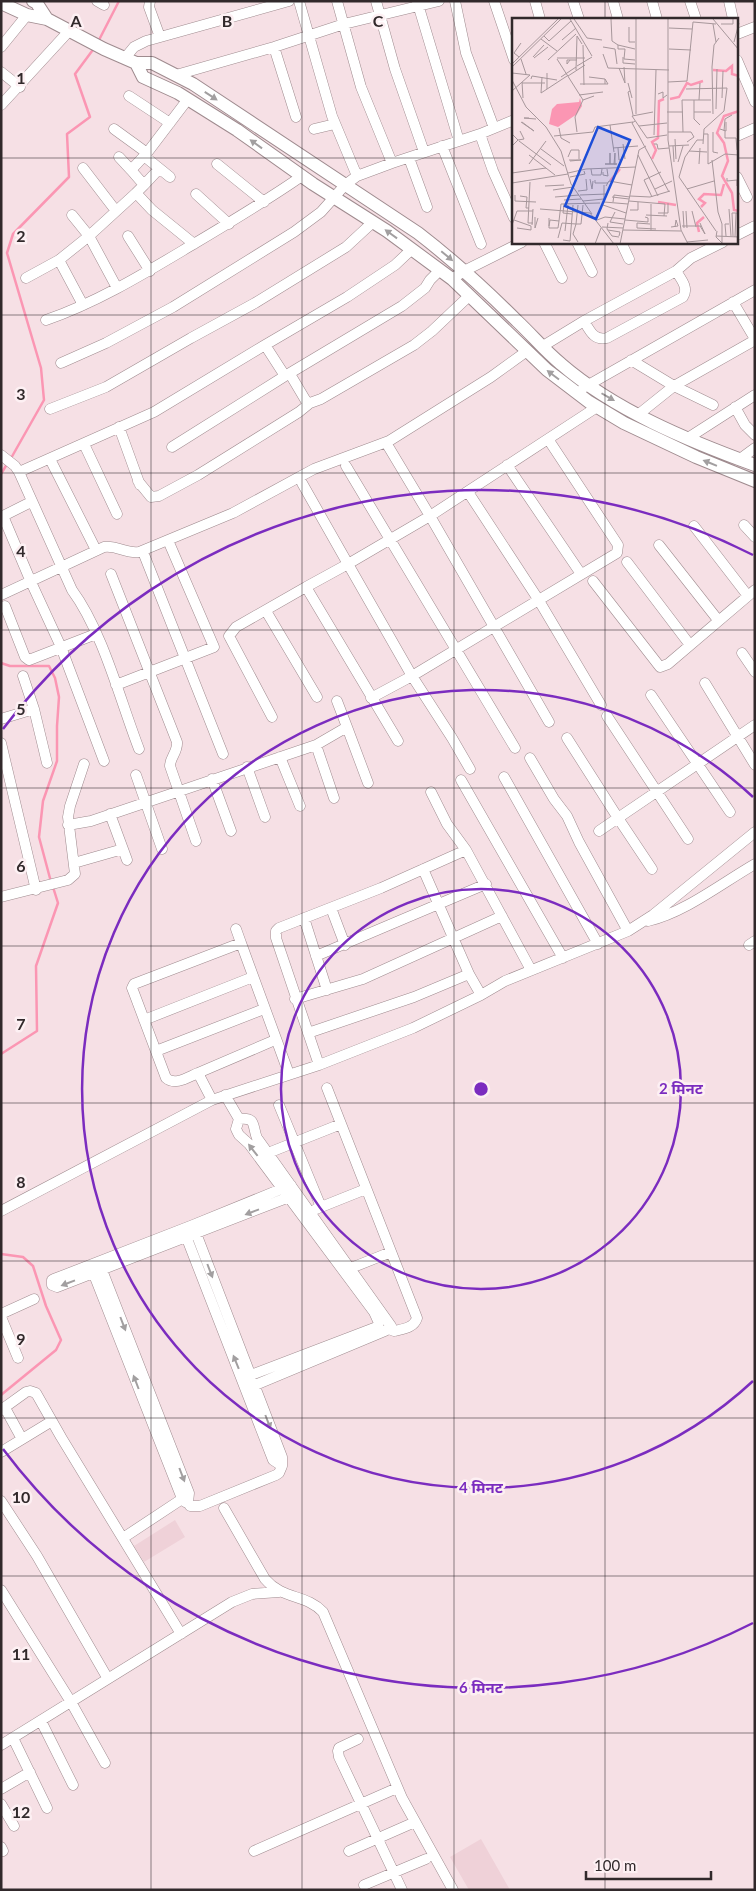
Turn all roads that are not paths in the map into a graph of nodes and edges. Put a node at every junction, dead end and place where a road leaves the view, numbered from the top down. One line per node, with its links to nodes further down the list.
1 (33, 1): 26 (main road)
2 (150, 1): 32 (street)
3 (289, 1): 32 (street)
4 (299, 1): 31 (street)
5 (336, 1): 27 (street)
6 (376, 1): 19 (street)
7 (439, 1): 17 (street)
8 (456, 1): 49 (street)
9 (494, 1): 35 (street)
10 (534, 1): 20 (street)
11 (573, 1): 21 (street)
12 (613, 1): 22 (street)
13 (652, 1): 23 (street)
14 (690, 1): 24 (street)
15 (728, 1): 25 (street)
16 (1, 2): 18 (main road)
17 (418, 4): 19 (street); 55 (street)
18 (27, 15): 26 (main road); 33 (street)
19 (381, 16): 27 (street); 57 (street)
20 (540, 18)
21 (579, 18)
22 (618, 18)
23 (657, 18)
24 (696, 18)
25 (733, 18)
26 (47, 19): 29 (main road)
27 (344, 24): 31 (street); 61 (street)
28 (755, 27): 30 (street)
29 (69, 31): 36 (main road); 40 (street)
30 (738, 34)
31 (310, 35): 34 (street); 48 (street)
32 (160, 37): 36 (street)
33 (1, 47)
34 (274, 47): 39 (street); 45 (street)
35 (512, 54)
36 (130, 60): 39 (main road); 42 (main road)
37 (738, 62): 43 (street)
38 (1, 72): 40 (street)
39 (176, 75): 70 (main road, one-way to 70)
40 (20, 87): 44 (street)
41 (129, 96): 47 (street)
42 (188, 99): 47 (street); 66 (main road, one-way to 42)
43 (755, 102)
44 (1, 105)
45 (296, 117)
46 (512, 121): 49 (street)
47 (170, 124): 58 (street)
48 (335, 124): 52 (street); 67 (street)
49 (494, 128): 53 (street)
50 (755, 128): 54 (street)
51 (114, 129): 58 (street)
52 (314, 129)
53 (480, 134): 55 (street); 80 (street)
54 (738, 136)
55 (459, 141): 56 (street)
56 (442, 146): 57 (street); 88 (street)
57 (424, 152): 60 (street)
58 (146, 155): 64 (street); 65 (street)
59 (119, 157): 65 (street)
60 (409, 158): 61 (street); 77 (street)
61 (392, 163): 67 (street)
62 (217, 164): 76 (street)
63 (83, 168): 78 (street)
64 (159, 168): 68 (street); 71 (street)
65 (131, 170): 71 (street)
66 (302, 176): 75 (main road); 76 (street)
67 (358, 176): 70 (street)
68 (170, 177)
69 (738, 179): 74 (street)
70 (345, 185): 75 (street); 99 (main road, one-way to 99)
71 (144, 186): 72 (street)
72 (136, 193): 78 (street); 87 (street)
73 (196, 194): 82 (street)
74 (747, 197)
75 (334, 198): 81 (main road); 117 (street)
76 (264, 202): 82 (street)
77 (427, 207)
78 (116, 211): 85 (street)
79 (72, 214): 85 (street)
80 (512, 214)
81 (373, 222): 94 (main road, one-way to 81); 127 (street)
82 (229, 224): 87 (street)
83 (755, 226): 84 (street)
84 (738, 234)
85 (89, 236): 96 (street); 105 (street)
86 (128, 236): 98 (street)
87 (194, 244): 98 (street)
88 (481, 244)
89 (518, 244): 99 (street)
90 (545, 244): 103 (street)
91 (578, 244): 101 (street)
92 (622, 244): 95 (street)
93 (718, 244): 100 (street)
94 (412, 249): 97 (main road); 113 (street)
95 (629, 259)
96 (59, 260): 102 (street); 109 (street)
97 (440, 270): 104 (main road); 118 (street)
98 (150, 271): 105 (street)
99 (464, 271): 104 (street); 114 (main road)
100 (676, 271): 111 (street); 111 (street)
101 (592, 272)
102 (26, 278)
103 (562, 278)
104 (452, 280): 107 (main road)
105 (117, 288): 109 (street)
106 (755, 290): 108 (street)
107 (470, 296): 115 (main road); 123 (street)
108 (733, 302): 112 (street); 116 (street)
109 (83, 305): 110 (street)
110 (46, 320)
111 (584, 321): 114 (street)
112 (755, 339): 120 (street)
113 (265, 345): 118 (street); 129 (street)
114 (543, 346): 119 (main road)
115 (527, 351): 121 (main road, one-way to 115); 158 (street)
116 (631, 360): 119 (street); 120 (street)
117 (61, 363)
118 (287, 375): 123 (street); 134 (street)
119 (588, 385): 121 (street); 128 (main road, one-way to 128)
120 (674, 386): 124 (street); 128 (street)
121 (576, 392): 125 (main road)
122 (755, 395): 126 (street)
123 (310, 403): 144 (street)
124 (713, 405)
125 (597, 407): 132 (street); 145 (main road, one-way to 125)
126 (735, 407): 130 (street); 131 (street)
127 (50, 409)
128 (639, 414): 131 (main road)
129 (119, 427): 133 (street); 144 (street)
130 (755, 435)
131 (688, 438): 139 (main road)
132 (548, 439): 140 (street); 164 (street)
133 (84, 444): 138 (street); 150 (street)
134 (172, 446)
135 (388, 446): 151 (street)
136 (755, 448): 139 (street)
137 (1, 455): 143 (street)
138 (50, 459): 143 (street); 158 (street)
139 (740, 459): 141 (main road)
140 (507, 465): 147 (street); 164 (street)
141 (755, 465)
142 (346, 466): 155 (street)
143 (17, 469): 149 (street)
144 (138, 481): 148 (street)
145 (755, 481)
146 (302, 483): 161 (street)
147 (468, 492): 151 (street); 170 (street)
148 (146, 498)
149 (31, 502): 162 (street); 166 (street)
150 (117, 514)
151 (430, 516): 155 (street); 174 (street)
152 (744, 525): 154 (street)
153 (694, 526): 168 (street)
154 (755, 537)
155 (390, 541): 161 (street); 178 (street)
156 (170, 545): 180 (street)
157 (659, 545): 173 (street)
158 (96, 550): 162 (street)
159 (145, 557): 180 (street)
160 (627, 562): 176 (street)
161 (348, 564): 167 (street); 184 (street)
162 (62, 568): 166 (street); 175 (street)
163 (111, 574): 181 (street)
164 (581, 574): 170 (street)
165 (593, 581): 176 (street)
166 (30, 582): 169 (street); 177 (street)
167 (306, 587): 172 (street); 189 (street)
168 (751, 593): 173 (street)
169 (1, 595)
170 (538, 599): 174 (street); 191 (street)
171 (5, 606): 177 (street)
172 (266, 611): 188 (street); 194 (street)
173 (718, 620): 176 (street)
174 (495, 626): 178 (street); 196 (street)
175 (96, 634): 177 (street); 186 (street)
176 (690, 645)
177 (61, 647): 209 (street)
178 (455, 650): 184 (street); 204 (street)
179 (742, 653): 182 (street)
180 (186, 658): 181 (street); 206 (street)
181 (150, 672): 186 (street); 221 (street)
182 (755, 672)
183 (22, 676): 192 (street)
184 (412, 676): 189 (street); 215 (street)
185 (706, 683): 199 (street)
186 (116, 685): 205 (street)
187 (651, 695): 212 (street)
188 (317, 697)
189 (371, 698): 201 (street)
190 (337, 700): 198 (street)
191 (600, 705)
192 (34, 709): 195 (street); 210 (street)
193 (607, 716): 223 (street)
194 (272, 717)
195 (1, 719)
196 (549, 722)
197 (755, 725): 199 (street)
198 (348, 728): 203 (street); 220 (street)
199 (738, 736): 212 (street); 213 (street)
200 (567, 738): 230 (street)
201 (398, 741)
202 (1, 744): 246 (street)
203 (316, 745): 207 (street); 224 (street)
204 (514, 748)
205 (139, 749)
206 (223, 754)
207 (280, 757): 214 (street); 226 (street)
208 (530, 758): 254 (street)
209 (104, 761)
210 (47, 763)
211 (84, 764): 231 (street)
212 (697, 764): 223 (street); 227 (street)
213 (755, 765)
214 (247, 767): 218 (street); 229 (street)
215 (470, 769)
216 (136, 775): 225 (street)
217 (504, 777): 257 (street)
218 (212, 779): 221 (street); 232 (street)
219 (461, 780): 260 (street)
220 (368, 783)
221 (178, 791): 225 (street); 236 (street)
222 (431, 792): 239 (street)
223 (657, 792): 230 (street); 235 (street)
224 (334, 798)
225 (145, 802): 228 (street); 238 (street)
226 (300, 806)
227 (730, 812)
228 (110, 814): 231 (street); 237 (street)
229 (265, 817)
230 (618, 818): 233 (street); 243 (street)
231 (68, 825): 241 (street)
232 (231, 831)
233 (599, 831)
234 (755, 832): 252 (street)
235 (688, 839)
236 (196, 841)
237 (123, 849): 240 (street); 241 (street)
238 (162, 849)
239 (466, 850): 244 (street); 245 (street)
240 (127, 860)
241 (74, 863): 246 (street)
242 (755, 864): 252 (street)
243 (652, 869)
244 (423, 870): 248 (street); 249 (street)
245 (486, 884): 248 (street); 250 (street)
246 (41, 888): 247 (street)
247 (1, 897)
248 (438, 904): 255 (street); 258 (street)
249 (331, 908): 251 (street); 258 (street)
250 (502, 916): 255 (street); 261 (street)
251 (304, 918): 259 (street); 266 (street)
252 (642, 923): 254 (street)
253 (236, 929): 256 (street)
254 (628, 931): 257 (street)
255 (453, 938): 262 (street); 264 (street)
256 (241, 943): 263 (street); 268 (street)
257 (598, 944): 260 (street)
258 (345, 945): 259 (street)
259 (316, 956): 264 (street)
260 (563, 958): 261 (street)
261 (531, 970): 265 (street)
262 (469, 974): 265 (street); 269 (street)
263 (253, 977): 267 (street); 268 (street)
264 (327, 990): 266 (street)
265 (481, 995): 272 (street)
266 (296, 999): 269 (street)
267 (264, 1010): 270 (street); 271 (street)
268 (144, 1020): 271 (street)
269 (308, 1033): 272 (street)
270 (275, 1040): 273 (street); 274 (street)
271 (156, 1051): 273 (street)
272 (319, 1064): 274 (street)
273 (198, 1074): 277 (street)
274 (289, 1074): 276 (street)
275 (327, 1088): 280 (street)
276 (225, 1094): 277 (street); 279 (street)
277 (212, 1100): 287 (street)
278 (279, 1105): 281 (street)
279 (239, 1120): 282 (street); 283 (street, one-way to 279)
280 (341, 1124): 281 (street); 284 (street)
281 (294, 1142): 282 (street); 286 (street)
282 (268, 1153): 283 (street)
283 (287, 1187): 285 (street); 289 (street)
284 (366, 1189): 286 (street); 290 (street)
285 (293, 1196): 288 (street); 289 (street, one-way to 289)
286 (320, 1207): 288 (street)
287 (1, 1211)
288 (306, 1213): 291 (street)
289 (190, 1231): 296 (street); 302 (street)
290 (392, 1252): 291 (street); 294 (street)
291 (347, 1269): 294 (street); 296 (street)
292 (34, 1299): 293 (street)
293 (1, 1315): 295 (street)
294 (388, 1329): 296 (street)
295 (18, 1358)
296 (248, 1382): 302 (street)
297 (3, 1409): 298 (street); 299 (street)
298 (52, 1420): 299 (street); 304 (street)
299 (22, 1439): 300 (street)
300 (1, 1452)
301 (1, 1501): 308 (street)
302 (185, 1501): 304 (street)
303 (224, 1508): 306 (street)
304 (123, 1538): 307 (street)
305 (1, 1590): 309 (street)
306 (279, 1592): 307 (street); 317 (street)
307 (181, 1634): 308 (street)
308 (108, 1679): 309 (street)
309 (71, 1702): 310 (street); 314 (street)
310 (41, 1721): 311 (street); 316 (street)
311 (13, 1738): 313 (street); 315 (street)
312 (358, 1739): 320 (street)
313 (1, 1745)
314 (105, 1764)
315 (30, 1772): 318 (street); 321 (street)
316 (73, 1785)
317 (397, 1788): 320 (street); 322 (street)
318 (1, 1789)
319 (1, 1804): 323 (street)
320 (362, 1804): 324 (street); 325 (street)
321 (48, 1808)
322 (415, 1822): 324 (street); 331 (street)
323 (14, 1826)
324 (378, 1838): 326 (street); 328 (street)
325 (254, 1851)
326 (349, 1851)
327 (426, 1858): 328 (street)
328 (394, 1872): 329 (street); 330 (street)
329 (364, 1885)
330 (402, 1890)
331 (454, 1890)

